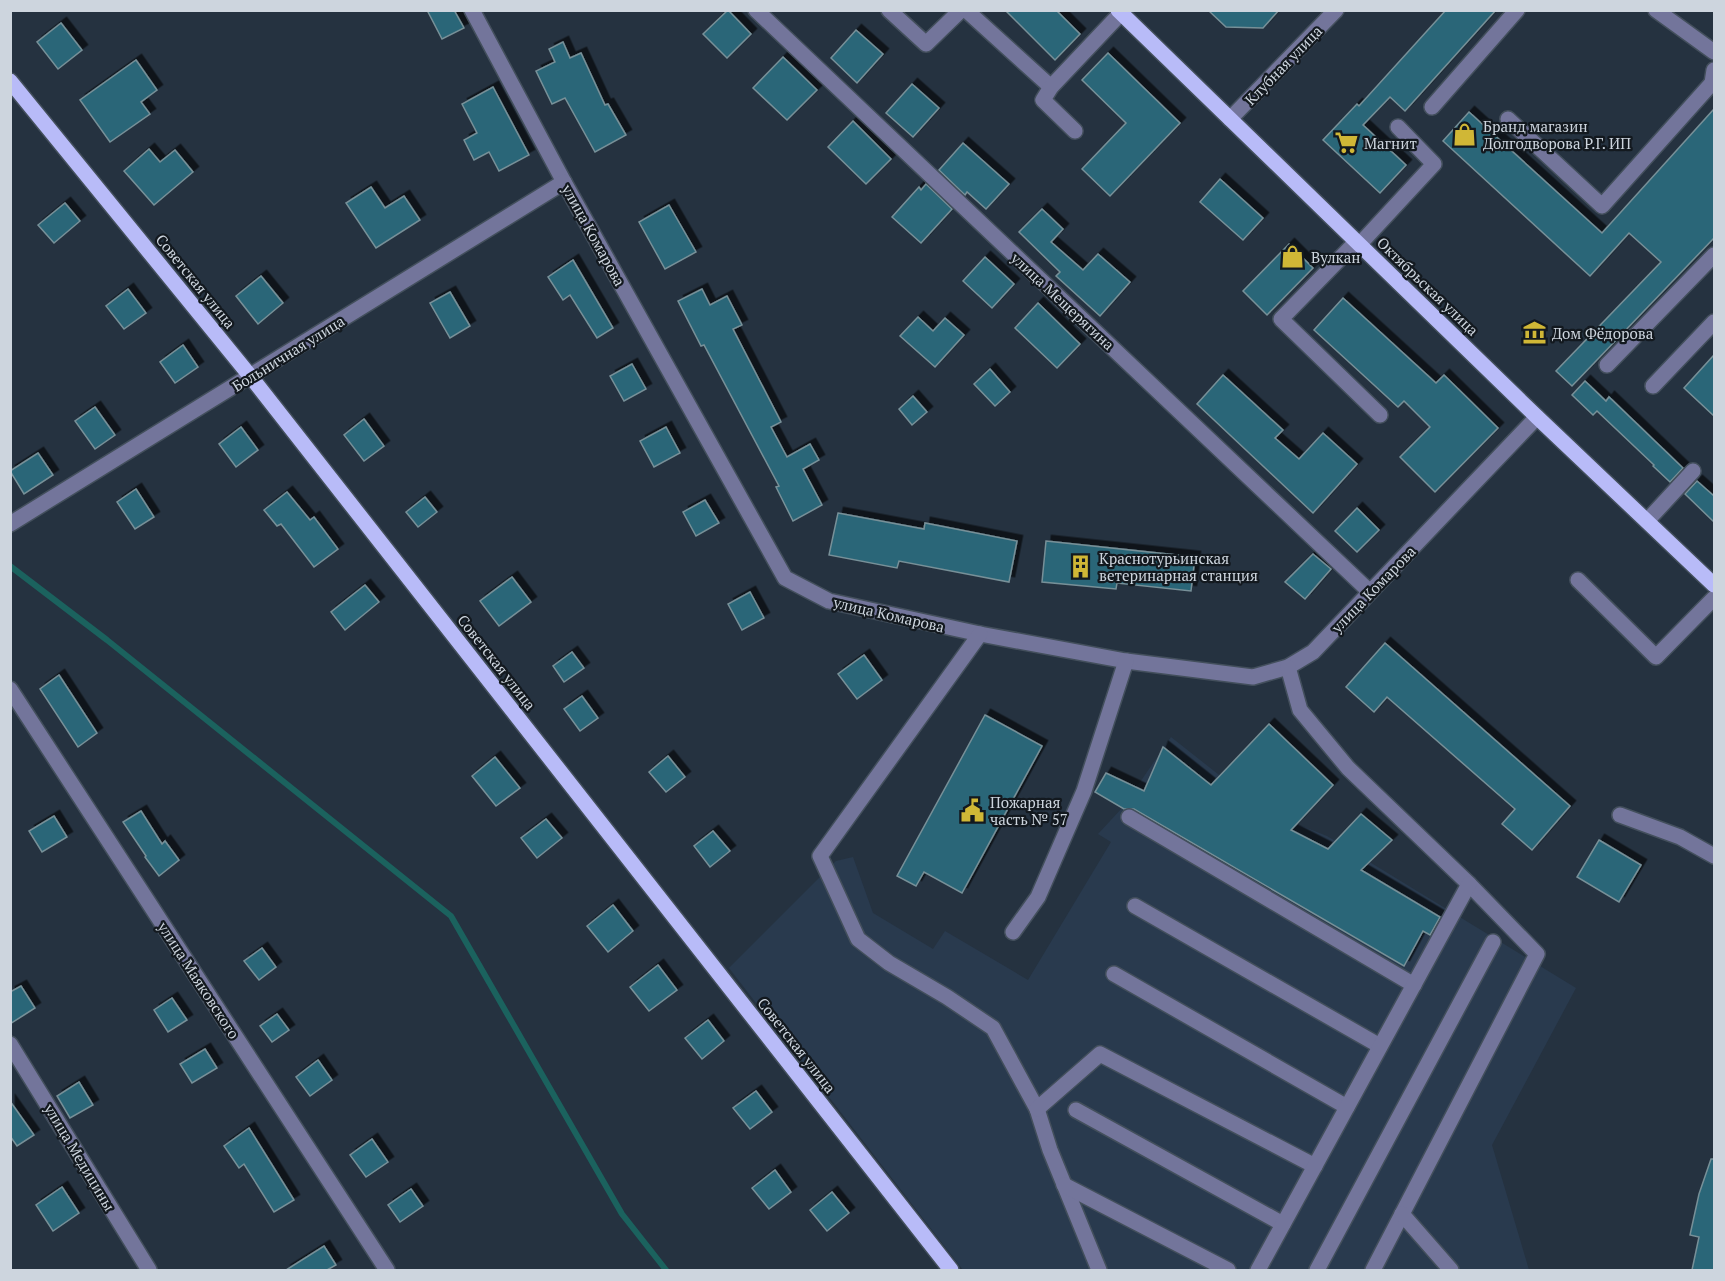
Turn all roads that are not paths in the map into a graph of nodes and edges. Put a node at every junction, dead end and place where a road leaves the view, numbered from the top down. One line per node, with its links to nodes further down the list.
1 (472, 10): 19 (street, улица Комарова)
2 (756, 10): 33 (street, улица Мещерягина)
3 (889, 10): 4 (street)
4 (961, 10)
5 (966, 10): 13 (street)
6 (1336, 10): 15 (street, Клубная улица)
7 (1516, 10): 14 (street)
8 (1656, 10): 10 (street)
9 (1120, 12): 13 (street); 15 (main road, Октябрьская улица)
10 (1714, 52)
11 (1714, 78): 16 (street)
12 (10, 81): 24 (main road, Советская улица)
13 (1051, 87): 18 (street)
14 (1432, 107)
15 (1230, 119): 20 (main road, Октябрьская улица)
16 (1508, 119)
17 (1398, 127): 20 (street)
18 (1075, 131)
19 (564, 182): 24 (street, Больничная улица); 35 (street, улица Комарова)
20 (1358, 244): 26 (street); 27 (main road, Октябрьская улица)
21 (1714, 255): 23 (street)
22 (1714, 321): 25 (street)
23 (1607, 365)
24 (251, 376): 30 (street, Больничная улица); 59 (main road, Советская улица)
25 (1653, 386)
26 (1380, 414)
27 (1537, 417): 29 (main road, Октябрьская улица); 33 (street, улица Комарова)
28 (1693, 471): 29 (street)
29 (1647, 521): 32 (main road, Октябрьская улица)
30 (10, 524)
31 (1578, 580): 34 (street)
32 (1714, 585)
33 (1370, 592): 37 (street, улица Комарова)
34 (1714, 598)
35 (980, 634): 36 (street, улица Комарова); 51 (street)
36 (1126, 661): 37 (street, улица Комарова); 44 (street)
37 (1288, 667): 42 (street)
38 (10, 689): 58 (street, улица Маяковского)
39 (1620, 815): 41 (street)
40 (1129, 817): 47 (street)
41 (1714, 856)
42 (1469, 884): 47 (street); 55 (street)
43 (1135, 906): 49 (street)
44 (1012, 932)
45 (1493, 942): 63 (street)
46 (1114, 974): 50 (street)
47 (1414, 984): 49 (street)
48 (10, 1044): 57 (street, улица Медицины)
49 (1380, 1046): 50 (street)
50 (1347, 1107): 53 (street)
51 (1037, 1109): 53 (street); 54 (street)
52 (1076, 1110): 56 (street)
53 (1315, 1166): 56 (street)
54 (1064, 1185): 60 (street); 61 (street)
55 (1402, 1214): 64 (street); 65 (street)
56 (1283, 1224): 62 (street)
57 (149, 1270)
58 (387, 1270)
59 (951, 1270)
60 (1099, 1270)
61 (1228, 1270)
62 (1258, 1270)
63 (1317, 1270)
64 (1373, 1270)
65 (1451, 1270)

